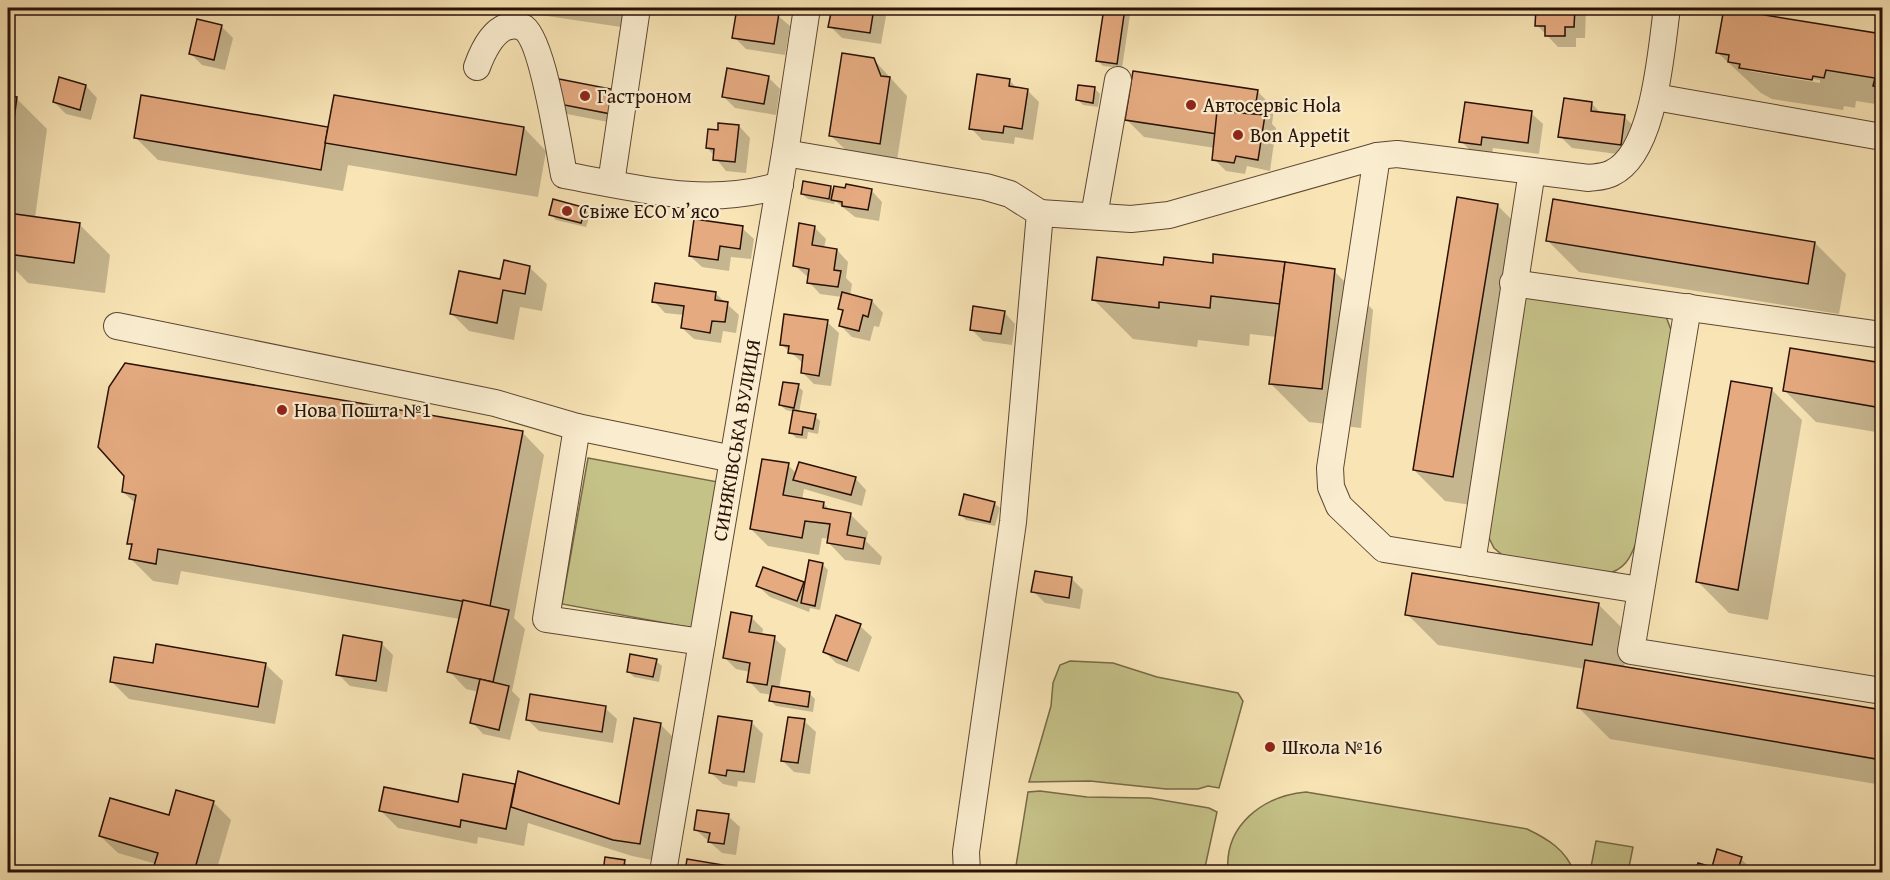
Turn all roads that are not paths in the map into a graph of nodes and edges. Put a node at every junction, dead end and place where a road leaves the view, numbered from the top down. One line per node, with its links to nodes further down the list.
1 (637, 8): 11 (street)
2 (807, 8): 8 (street, СИНЯКІВСЬКА ВУЛИЦЯ)
3 (1667, 8): 6 (street)
4 (477, 67): 11 (street)
5 (1118, 80): 14 (street)
6 (1655, 97): 7 (street); 10 (street)
7 (1882, 137)
8 (785, 153): 12 (street, СИНЯКІВСЬКА ВУЛИЦЯ); 13 (street)
9 (1377, 156): 10 (street); 14 (street); 21 (street)
10 (1532, 171): 15 (street)
11 (611, 183): 12 (street)
12 (780, 185): 20 (street, СИНЯКІВСЬКА ВУЛИЦЯ)
13 (1040, 213): 14 (street); 26 (street)
14 (1094, 216)
15 (1513, 283): 16 (street); 21 (street)
16 (1688, 308): 18 (street); 22 (street)
17 (117, 326): 19 (street)
18 (1882, 335)
19 (577, 427): 20 (street); 23 (street)
20 (734, 459): 23 (street, СИНЯКІВСЬКА ВУЛИЦЯ)
21 (1472, 563): 22 (street)
22 (1640, 590): 24 (street)
23 (702, 642): 25 (street, СИНЯКІВСЬКА ВУЛИЦЯ)
24 (1882, 691)
25 (663, 873)
26 (967, 873)

